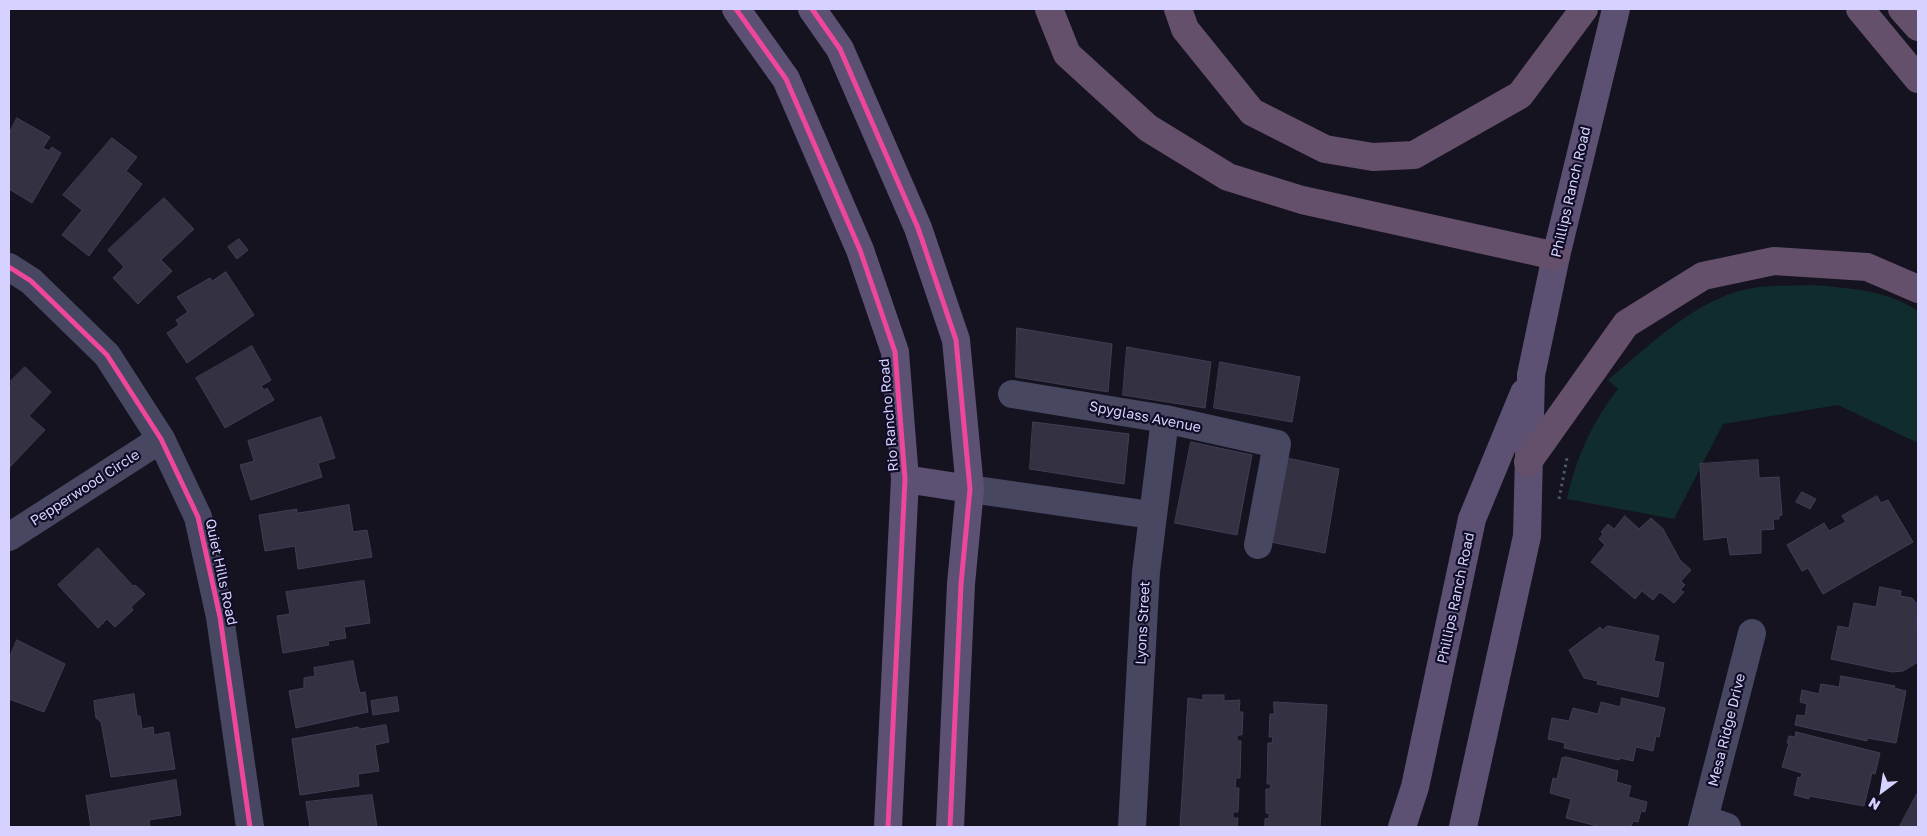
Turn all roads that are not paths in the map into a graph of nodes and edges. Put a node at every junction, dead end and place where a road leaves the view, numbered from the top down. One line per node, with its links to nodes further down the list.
1 (736, 9): 19 (main road, Rio Rancho Road)
2 (812, 9): 20 (main road)
3 (1049, 9): 11 (highway)
4 (1178, 9): 5 (highway)
5 (1584, 9)
6 (1616, 9): 11 (main road, Phillips Ranch Road)
7 (1860, 9): 10 (highway)
8 (1902, 9): 9 (highway)
9 (1918, 27)
10 (1918, 79)
11 (1556, 256): 14 (main road, Phillips Ranch Road)
12 (9, 267): 17 (street, Quiet Hills Road)
13 (1918, 289): 18 (highway)
14 (1531, 375): 18 (main road, Phillips Ranch Road); 30 (main road, Phillips Ranch Road)
15 (1012, 394): 16 (street, Spyglass Avenue)
16 (1165, 420): 21 (street, Lyons Street); 23 (street, Spyglass Avenue)
17 (162, 438): 22 (street, Pepperwood Circle); 26 (street, Quiet Hills Road)
18 (1528, 462): 31 (main road, Phillips Ranch Road)
19 (905, 479): 20 (main road); 27 (main road, Rio Rancho Road)
20 (970, 489): 21 (street); 28 (main road)
21 (1151, 515): 29 (street, Lyons Street)
22 (9, 537)
23 (1258, 545)
24 (1752, 633): 25 (street, Mesa Ridge Drive)
25 (1711, 824)
26 (250, 827)
27 (888, 827)
28 (950, 827)
29 (1132, 827)
30 (1402, 827)
31 (1463, 827)

